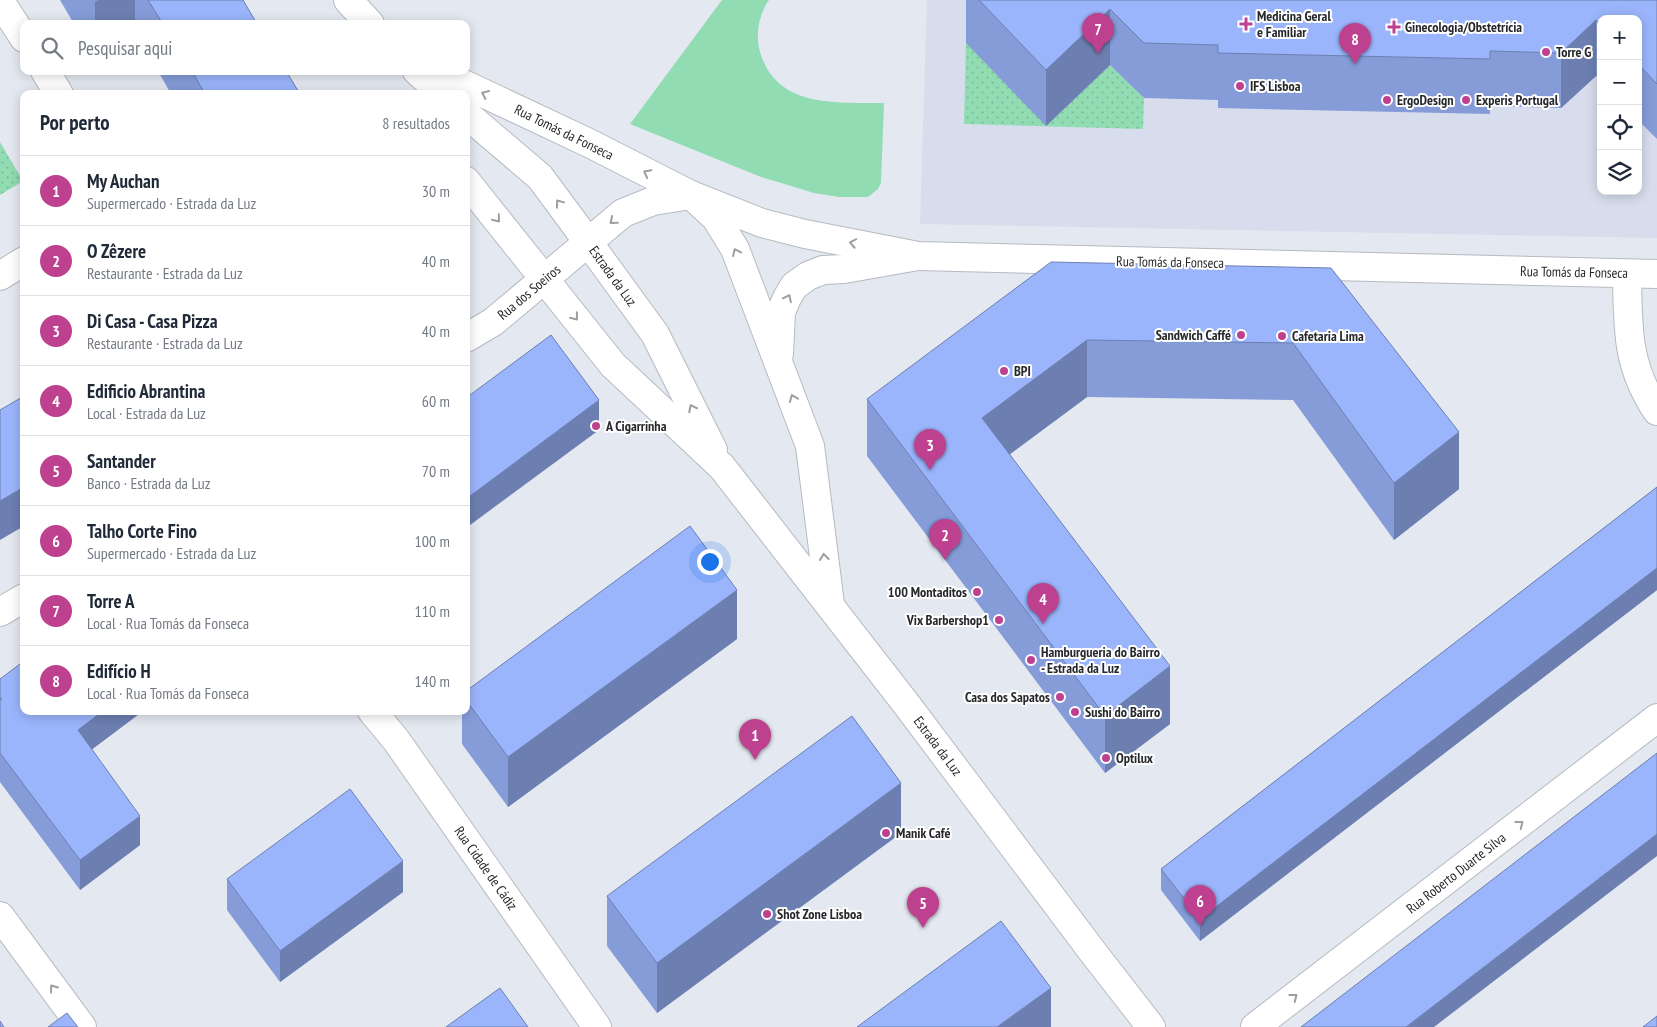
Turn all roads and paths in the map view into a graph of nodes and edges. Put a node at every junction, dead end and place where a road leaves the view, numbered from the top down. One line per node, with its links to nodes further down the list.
1 (348, 0): 3 (street)
2 (0, 1): 4 (street)
3 (366, 20)
4 (20, 32)
5 (47, 75): 9 (street)
6 (405, 75): 10 (street)
7 (422, 75): 11 (street)
8 (444, 75): 14 (street, Rua Tomás da Fonseca, one-way to 8)
9 (57, 90)
10 (411, 90)
11 (438, 90)
12 (470, 117): 15 (street, Estrada da Luz, one-way to 12)
13 (470, 186): 21 (street, Estrada da Luz, one-way to 21)
14 (691, 195): 15 (street, Rua Tomás da Fonseca, one-way to 15); 16 (street, Rua Tomás da Fonseca, one-way to 14); 23 (street, one-way to 14)
15 (588, 242): 21 (street, Rua dos Soeiros); 25 (street, Estrada da Luz, one-way to 15)
16 (918, 256): 18 (street, Rua Tomás da Fonseca); 23 (street, one-way to 16)
17 (20, 264): 20 (street)
18 (1627, 274): 19 (street, Rua Tomás da Fonseca); 24 (street)
19 (1657, 274)
20 (0, 276)
21 (544, 279): 22 (street, Rua dos Soeiros); 25 (street, Estrada da Luz, one-way to 25)
22 (470, 336)
23 (778, 363): 27 (street, one-way to 23)
24 (1657, 411)
25 (722, 467): 27 (street, Estrada da Luz)
26 (20, 600): 28 (street)
27 (830, 605): 34 (street, Estrada da Luz)
28 (0, 612)
29 (375, 715): 33 (street, Rua Cidade de Cádiz)
30 (1657, 718): 35 (street, Rua Roberto Duarte Silva, one-way to 30)
31 (0, 916): 32 (street, one-way to 31)
32 (82, 1027)
33 (597, 1027)
34 (1151, 1027)
35 (1255, 1027)

